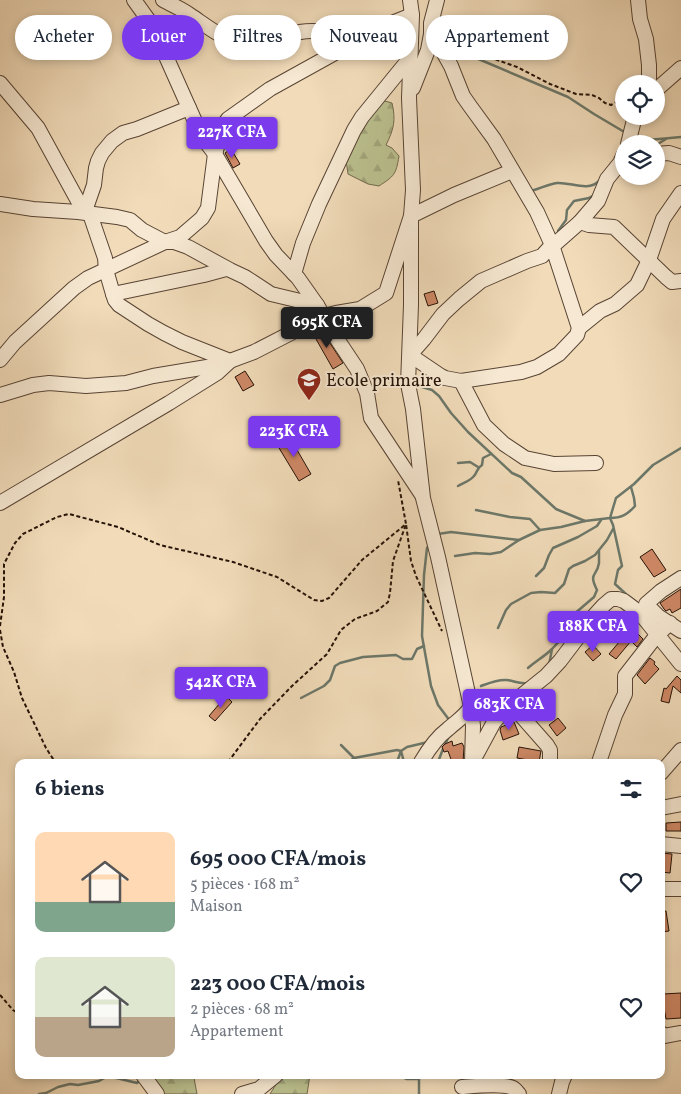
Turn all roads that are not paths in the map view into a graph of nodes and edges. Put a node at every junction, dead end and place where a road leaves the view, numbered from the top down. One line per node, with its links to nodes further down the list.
1 (134, 0): 19 (street)
2 (163, 0): 8 (street)
3 (410, 0): 6 (street)
4 (437, 0): 7 (street)
5 (638, 0): 15 (street)
6 (412, 15)
7 (434, 15)
8 (311, 32)
9 (426, 55): 18 (street)
10 (322, 60): 21 (street)
11 (408, 60): 35 (street)
12 (410, 60): 18 (street)
13 (448, 60): 24 (street)
14 (681, 68): 16 (street)
15 (649, 75)
16 (665, 82)
17 (0, 83): 27 (street)
18 (409, 98): 28 (street)
19 (188, 108): 21 (street); 27 (street)
20 (665, 153): 22 (street)
21 (215, 154): 30 (street); 35 (street)
22 (681, 157)
23 (615, 170): 29 (street)
24 (512, 171): 28 (street); 31 (street)
25 (681, 193): 32 (street)
26 (0, 204): 27 (street)
27 (88, 211): 30 (street); 34 (street)
28 (410, 216): 38 (street); 40 (street)
29 (580, 222): 31 (street); 32 (street)
30 (165, 242): 33 (street); 34 (street)
31 (552, 245): 39 (street); 40 (street)
32 (649, 260): 36 (street); 39 (street)
33 (226, 268): 37 (street); 38 (street)
34 (106, 270): 37 (street); 41 (street)
35 (294, 274): 38 (street)
36 (681, 281)
37 (113, 294): 42 (street)
38 (320, 311): 42 (street); 46 (street)
39 (579, 328): 43 (street)
40 (410, 355): 43 (street); 46 (street)
41 (0, 360)
42 (230, 361): 44 (street); 47 (street)
43 (461, 381): 45 (street)
44 (0, 396)
45 (596, 463)
46 (423, 498): 53 (street)
47 (0, 503)
48 (681, 578): 49 (street)
49 (676, 627): 50 (street)
50 (657, 635): 51 (street); 52 (street); 59 (street)
51 (681, 664)
52 (511, 704): 57 (street); 58 (street)
53 (471, 707): 55 (street); 56 (street)
54 (681, 750): 60 (street)
55 (423, 759)
56 (472, 759)
57 (474, 759)
58 (550, 759)
59 (600, 759)
60 (665, 768)
61 (681, 804): 62 (street)
62 (665, 807)
63 (665, 844): 64 (street)
64 (681, 846)
65 (665, 889): 66 (street)
66 (681, 889)
67 (681, 1033): 68 (street)
68 (665, 1036)
69 (147, 1079): 74 (street)
70 (271, 1079): 75 (street)
71 (552, 1079): 77 (street)
72 (563, 1079): 78 (street)
73 (462, 1085): 76 (street)
74 (157, 1094)
75 (242, 1094)
76 (519, 1094)
77 (554, 1094)
78 (559, 1094)

